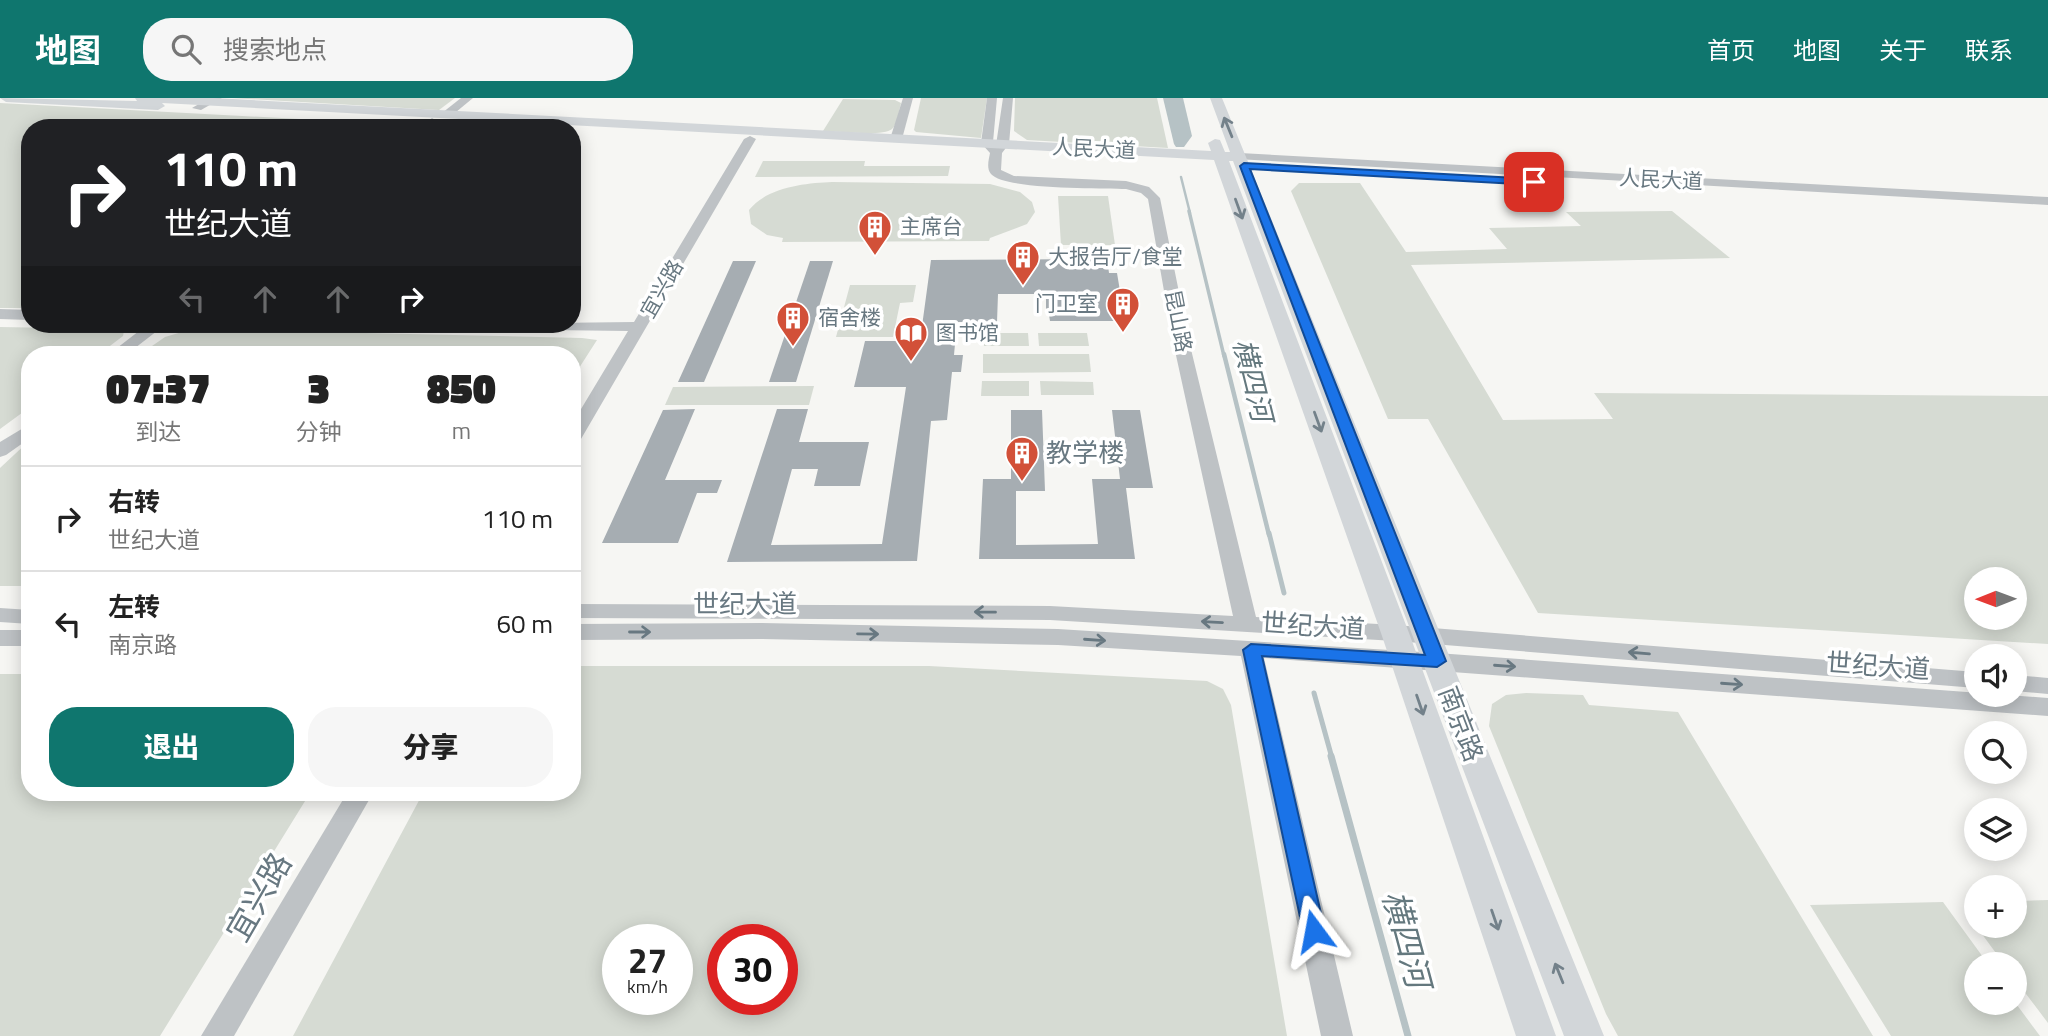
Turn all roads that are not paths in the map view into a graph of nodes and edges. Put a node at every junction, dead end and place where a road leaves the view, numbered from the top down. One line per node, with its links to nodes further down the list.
1 (6, 98): 9 (main road, 人民大道)
2 (141, 98): 10 (main road, 人民大道)
3 (468, 98): 12 (street)
4 (908, 98): 16 (street)
5 (992, 98): 17 (street)
6 (1008, 98): 17 (street)
7 (1200, 98): 18 (main road, 南京路)
8 (1216, 98): 18 (main road, 南京路, one-way to 8)
9 (115, 101): 10 (main road, 人民大道)
10 (208, 102): 11 (main road, 人民大道)
11 (391, 119)
12 (439, 119)
13 (581, 128): 16 (main road, 人民大道)
14 (581, 130): 15 (main road, 人民大道)
15 (750, 139): 17 (main road, 人民大道); 24 (street, 宜兴路)
16 (897, 139): 17 (main road, 人民大道)
17 (995, 147): 18 (main road, 人民大道); 39 (street, 昆山路)
18 (1231, 161): 19 (street, 人民大道); 20 (street, 人民大道); 38 (main road, 南京路, one-way to 38); 42 (main road, 南京路)
19 (2048, 201)
20 (2048, 211)
21 (0, 314): 22 (street)
22 (21, 315)
23 (581, 326): 24 (street)
24 (640, 327): 29 (street, 宜兴路)
25 (146, 333): 27 (street)
26 (159, 333): 28 (street)
27 (128, 346)
28 (141, 346)
29 (581, 424)
30 (21, 425): 32 (street)
31 (21, 436): 33 (street)
32 (0, 440)
33 (0, 452)
34 (581, 611): 39 (street, 世纪大道, one-way to 34)
35 (0, 617): 36 (street)
36 (21, 618)
37 (581, 632): 39 (street, 世纪大道, one-way to 39)
38 (1395, 633): 39 (street, 世纪大道); 42 (main road, 南京路)
39 (1249, 637): 42 (street, 世纪大道); 49 (street, 昆山路)
40 (21, 639): 41 (street)
41 (0, 640)
42 (1423, 652): 43 (street, 世纪大道, one-way to 42); 46 (street, 世纪大道, one-way to 46); 50 (main road, 南京路, one-way to 50); 51 (main road, 南京路, one-way to 42)
43 (1964, 679)
44 (2027, 684): 45 (street)
45 (2048, 686)
46 (2048, 707)
47 (355, 801): 48 (street, 宜兴路)
48 (217, 1036)
49 (1337, 1036)
50 (1536, 1036)
51 (1584, 1036)

